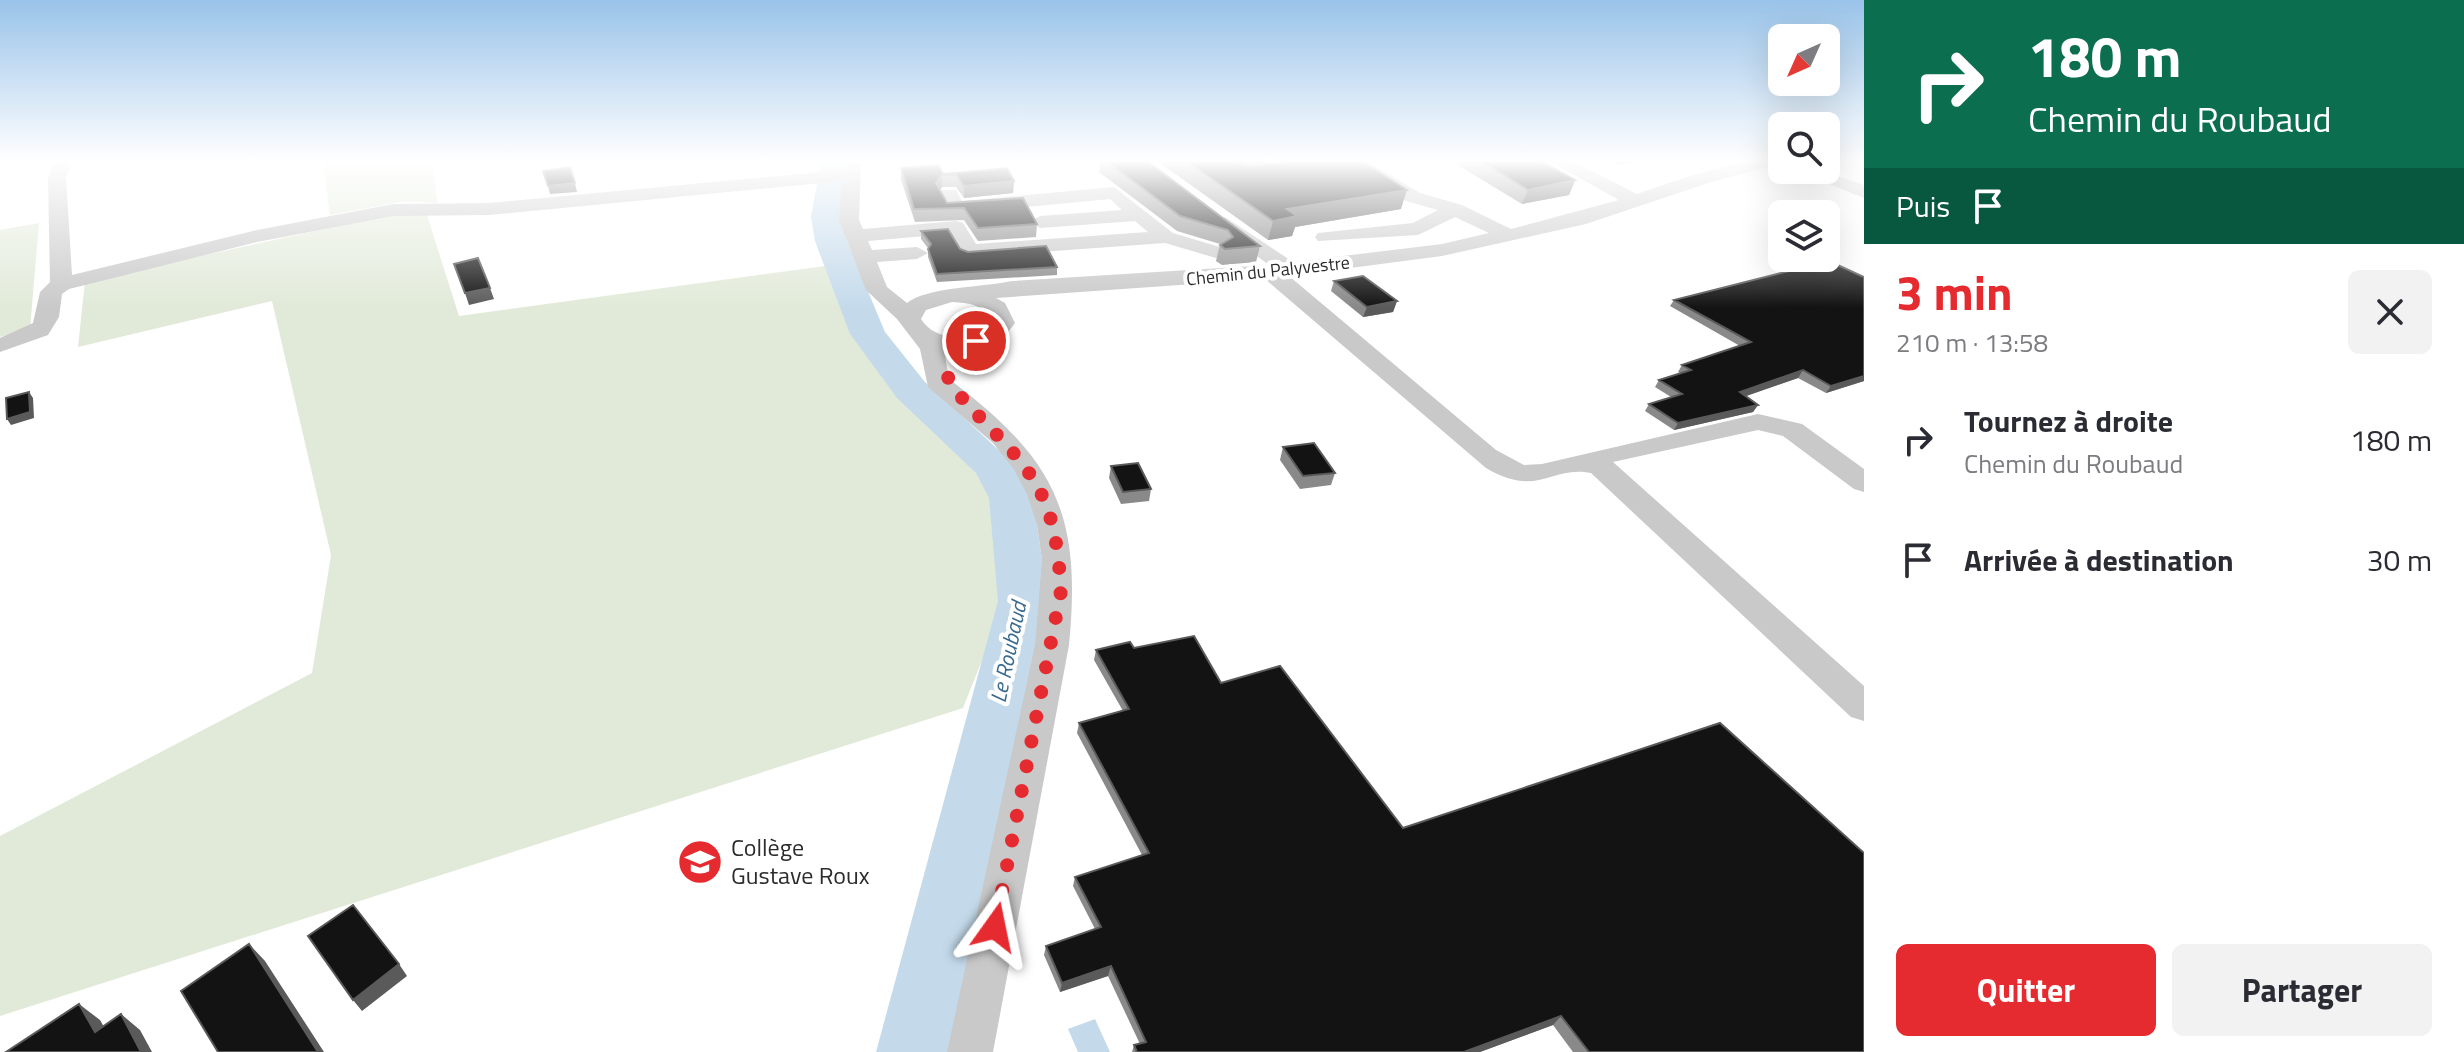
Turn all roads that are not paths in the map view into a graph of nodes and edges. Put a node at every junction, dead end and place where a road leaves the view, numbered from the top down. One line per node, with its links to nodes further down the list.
1 (58, 210): 23 (street)
2 (393, 210): 23 (street)
3 (849, 210): 21 (street)
4 (953, 210): 18 (street); 21 (street)
5 (1033, 210): 13 (street)
6 (1134, 210): 12 (street)
7 (1205, 210): 22 (street)
8 (1453, 210): 16 (street)
9 (1457, 210): 14 (street)
10 (1587, 210): 14 (street, Chemin du Palyvestre)
11 (1598, 210): 17 (street, Chemin du Palyvestre)
12 (1140, 215): 13 (street); 15 (street)
13 (1040, 222): 18 (street)
14 (1503, 232): 17 (street, Chemin du Palyvestre)
15 (1166, 237): 18 (street); 19 (street)
16 (1325, 237)
17 (1476, 243): 22 (street, Chemin du Palyvestre)
18 (1054, 245)
19 (1216, 252)
20 (917, 253): 21 (street)
21 (863, 256): 25 (street, Chemin du Palyvestre); 28 (street)
22 (1280, 271): 24 (street, Chemin du Palyvestre); 32 (street)
23 (61, 284): 30 (street)
24 (1059, 286): 26 (street, Chemin du Palyvestre); 27 (street, Chemin du Palyvestre)
25 (937, 296): 26 (street, Chemin du Palyvestre); 28 (street)
26 (972, 296): 27 (street)
27 (1000, 312): 29 (street)
28 (916, 326): 29 (street); 31 (street)
29 (976, 341): 31 (street)
30 (0, 345)
31 (966, 403): 35 (street)
32 (1585, 460): 33 (street); 34 (street)
33 (1864, 483)
34 (1864, 707)
35 (970, 1052)

